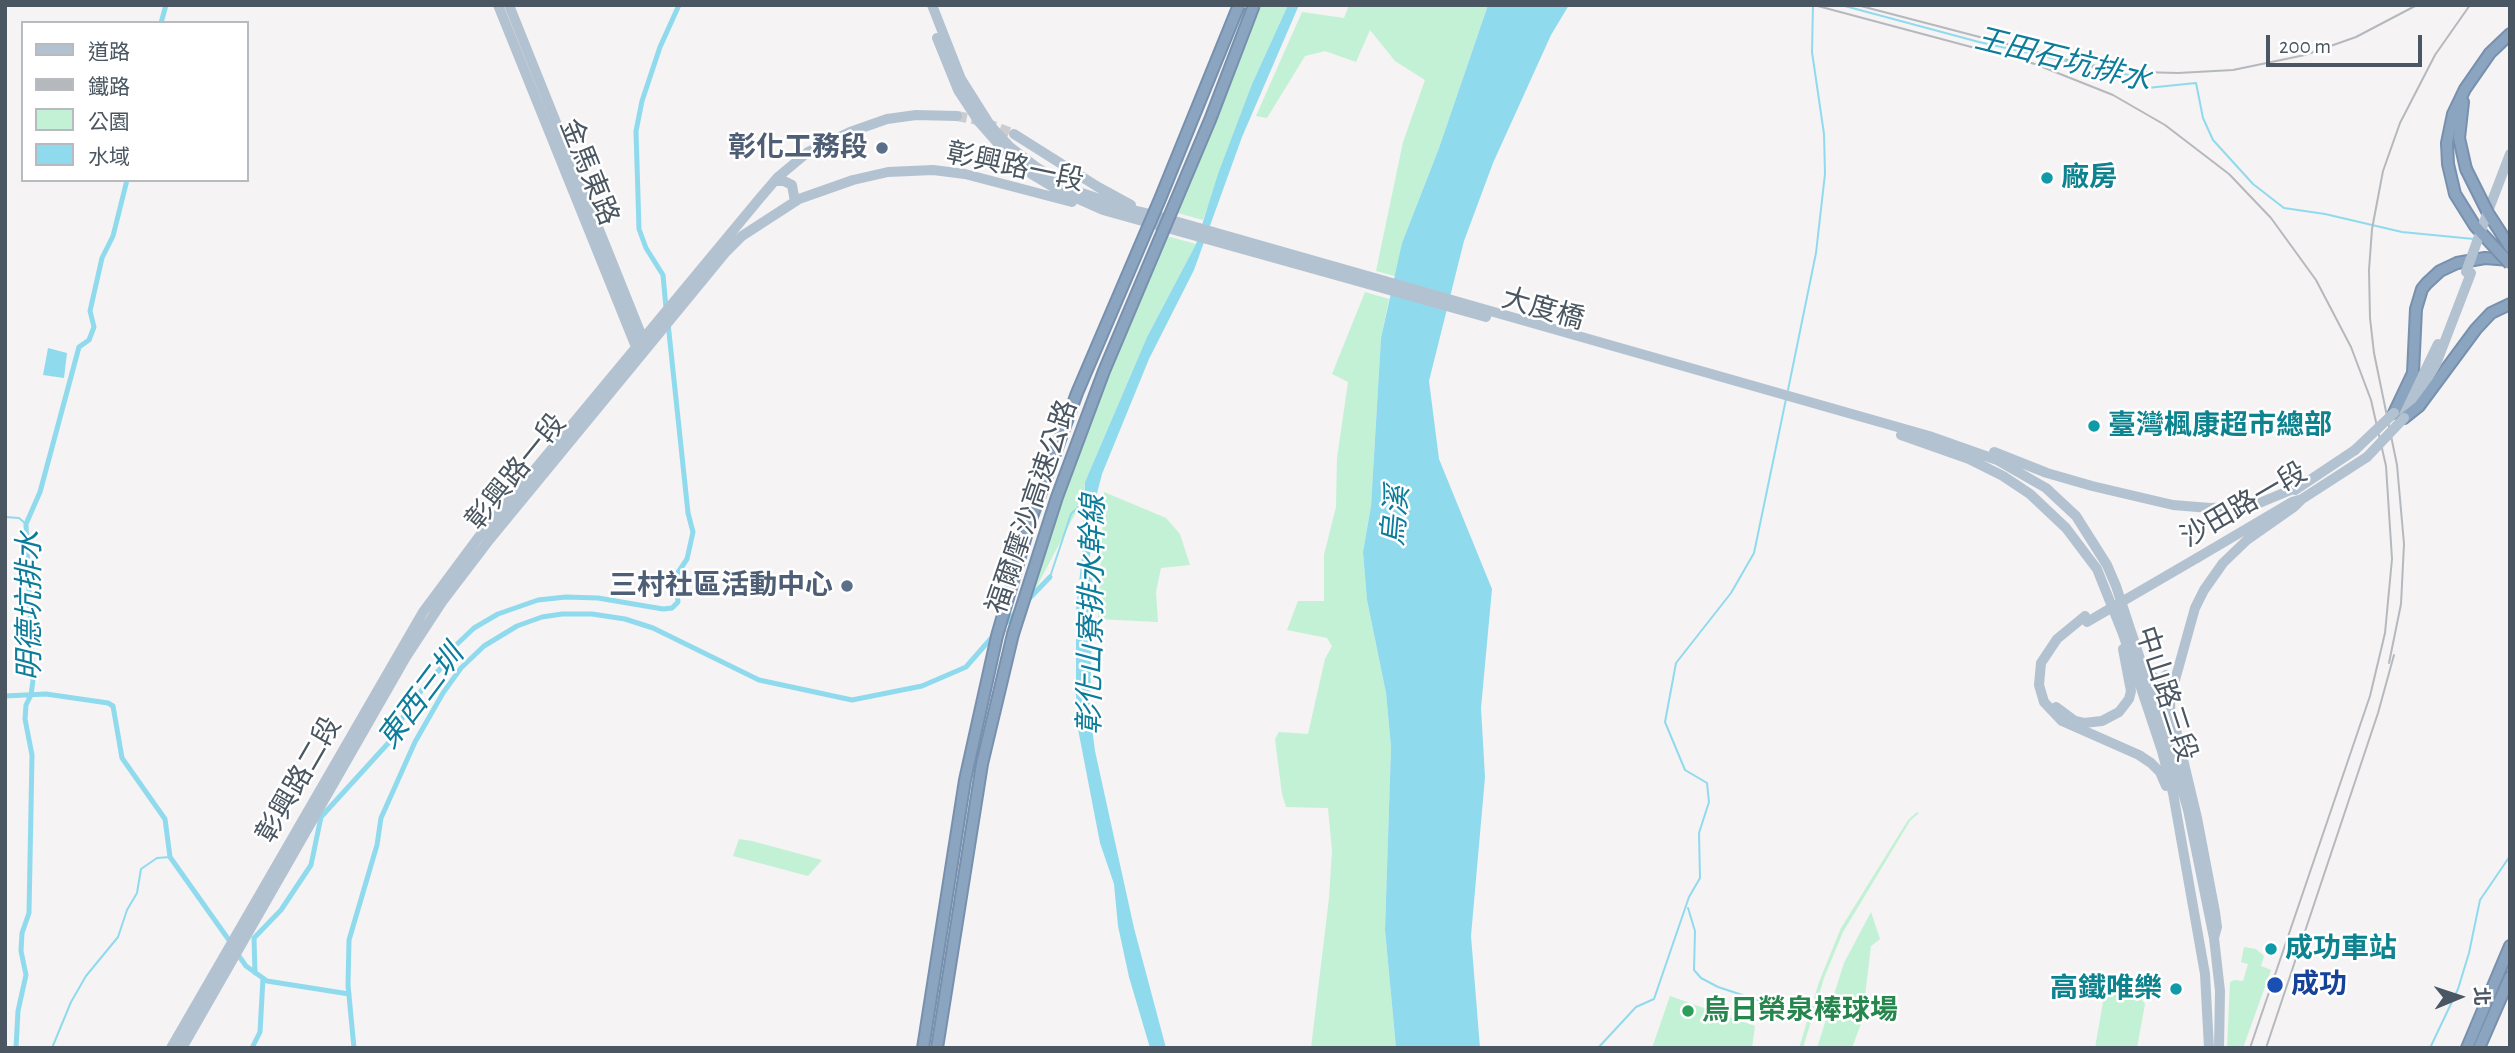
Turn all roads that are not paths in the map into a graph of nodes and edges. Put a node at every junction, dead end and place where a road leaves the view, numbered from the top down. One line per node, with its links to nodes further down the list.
1 (498, 5): 23 (main road, 金馬東路)
2 (509, 5): 23 (main road, 金馬東路)
3 (1239, 5): 43 (highway, 福爾摩沙高速公路, bridge)
4 (1254, 5): 44 (highway, 福爾摩沙高速公路, bridge)
5 (928, 9): 15 (main road); 16 (main road)
6 (2510, 34): 7 (highway)
7 (2465, 89): 19 (highway, bridge); 20 (highway, bridge)
8 (957, 116): 12 (main road, 彰興路一段)
9 (1014, 134): 16 (main road, 彰興路一段)
10 (2510, 154): 17 (main road, 沙田路一段)
11 (2510, 172): 17 (main road, 沙田路一段)
12 (775, 181): 13 (main road, 彰興路一段); 14 (main road)
13 (760, 198): 18 (main road); 22 (main road, 彰興路一段)
14 (795, 202): 15 (main road, 彰興路一段); 18 (main road, 彰興路一段)
15 (1102, 210): 16 (main road)
16 (1147, 217): 25 (main road, 大度橋, bridge)
17 (2490, 217): 24 (main road, 沙田路一段, bridge)
18 (765, 222): 22 (main road, 彰興路一段)
19 (2510, 247)
20 (2510, 262): 24 (highway)
21 (2510, 304): 24 (highway)
22 (669, 314): 23 (main road, 彰興路一段)
23 (641, 347): 31 (main road, 彰興路一段)
24 (2399, 416): 26 (main road, 沙田路一段, bridge); 27 (main road, 沙田路一段, bridge)
25 (1929, 441): 26 (main road, 沙田路一段); 30 (main road, 中山路三段); 32 (main road, 中山路三段)
26 (2298, 487): 28 (main road, 沙田路一段)
27 (2302, 499): 28 (main road, 沙田路一段); 34 (main road)
28 (2195, 556): 29 (main road, 沙田路一段, bridge)
29 (2086, 619): 30 (main road, 沙田路一段); 36 (main road, 沙田路一段)
30 (2123, 634): 36 (main road, 中山路三段)
31 (404, 651): 39 (main road, 彰興路二段)
32 (2139, 656): 33 (main road); 35 (main road, 中山路三段)
33 (2166, 675)
34 (2172, 684): 35 (main road); 37 (main road, 中山路三段)
35 (2175, 765): 37 (main road, 中山路三段)
36 (2177, 816): 45 (main road, 中山路三段)
37 (2214, 938): 46 (main road, 中山路三段)
38 (2510, 946): 47 (highway)
39 (229, 956): 41 (main road); 42 (main road)
40 (2510, 977): 48 (highway)
41 (171, 1048)
42 (181, 1048)
43 (923, 1048)
44 (937, 1048)
45 (2209, 1048)
46 (2219, 1048)
47 (2467, 1048)
48 (2479, 1048)

